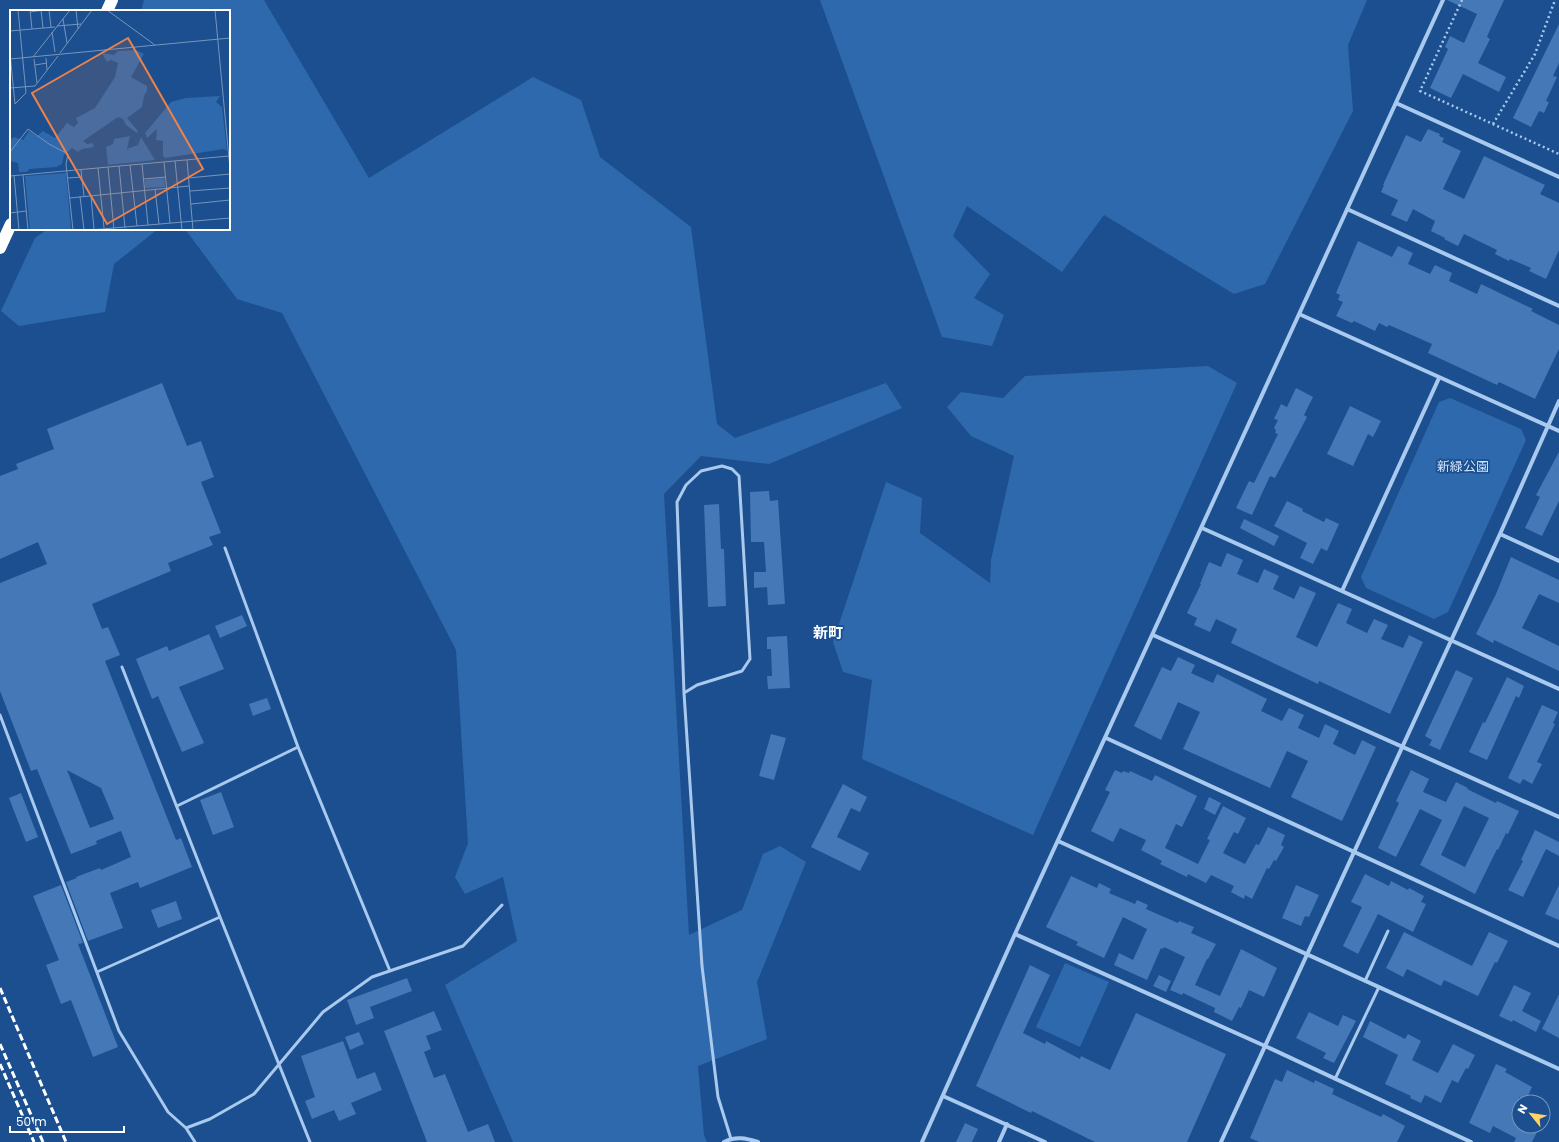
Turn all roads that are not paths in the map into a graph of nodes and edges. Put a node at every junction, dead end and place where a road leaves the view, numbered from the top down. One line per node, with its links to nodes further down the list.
1 (112, 0): 3 (highway)
2 (1443, 0): 4 (street)
3 (107, 10)
4 (1396, 102): 5 (street); 6 (street)
5 (1559, 176)
6 (1347, 209): 9 (street); 10 (street)
7 (10, 226): 8 (highway)
8 (0, 248)
9 (1559, 306)
10 (1299, 314): 11 (street); 15 (street)
11 (1439, 378): 13 (street); 19 (street)
12 (1559, 401): 13 (street)
13 (1548, 426): 14 (street); 16 (street)
14 (1559, 432)
15 (1202, 528): 19 (street); 20 (street)
16 (1500, 534): 18 (street); 21 (street)
17 (225, 548): 28 (lane)
18 (1559, 561)
19 (1342, 591): 21 (street)
20 (1153, 634): 26 (street); 27 (street)
21 (1450, 640): 23 (street); 27 (street)
22 (122, 667): 29 (lane)
23 (1559, 689)
24 (684, 693): 24 (lane); 50 (lane)
25 (0, 715): 40 (lane)
26 (1106, 738): 31 (street); 32 (street)
27 (1402, 746): 30 (street); 32 (street)
28 (298, 747): 29 (lane); 39 (lane)
29 (176, 806): 34 (lane)
30 (1559, 817)
31 (1058, 841): 36 (street); 38 (street)
32 (1354, 851): 37 (street); 38 (street)
33 (502, 905): 39 (lane)
34 (220, 917): 40 (lane); 44 (lane)
35 (1388, 931): 41 (lane)
36 (1016, 934): 43 (street); 47 (street)
37 (1559, 946)
38 (1307, 954): 41 (street); 43 (street)
39 (390, 971): 44 (lane)
40 (97, 972): 49 (lane)
41 (1365, 981): 42 (street)
42 (1378, 987): 45 (street); 46 (lane)
43 (1265, 1046): 46 (street); 58 (street)
44 (278, 1064): 49 (lane); 52 (lane)
45 (1559, 1069)
46 (1335, 1079): 59 (street)
47 (943, 1096): 48 (street); 55 (street)
48 (1007, 1124): 56 (street); 57 (street)
49 (186, 1128): 51 (lane)
50 (731, 1138): 53 (street); 54 (street)
51 (195, 1142)
52 (310, 1142)
53 (724, 1142)
54 (758, 1142)
55 (922, 1142)
56 (999, 1142)
57 (1045, 1142)
58 (1221, 1142)
59 (1472, 1142)

